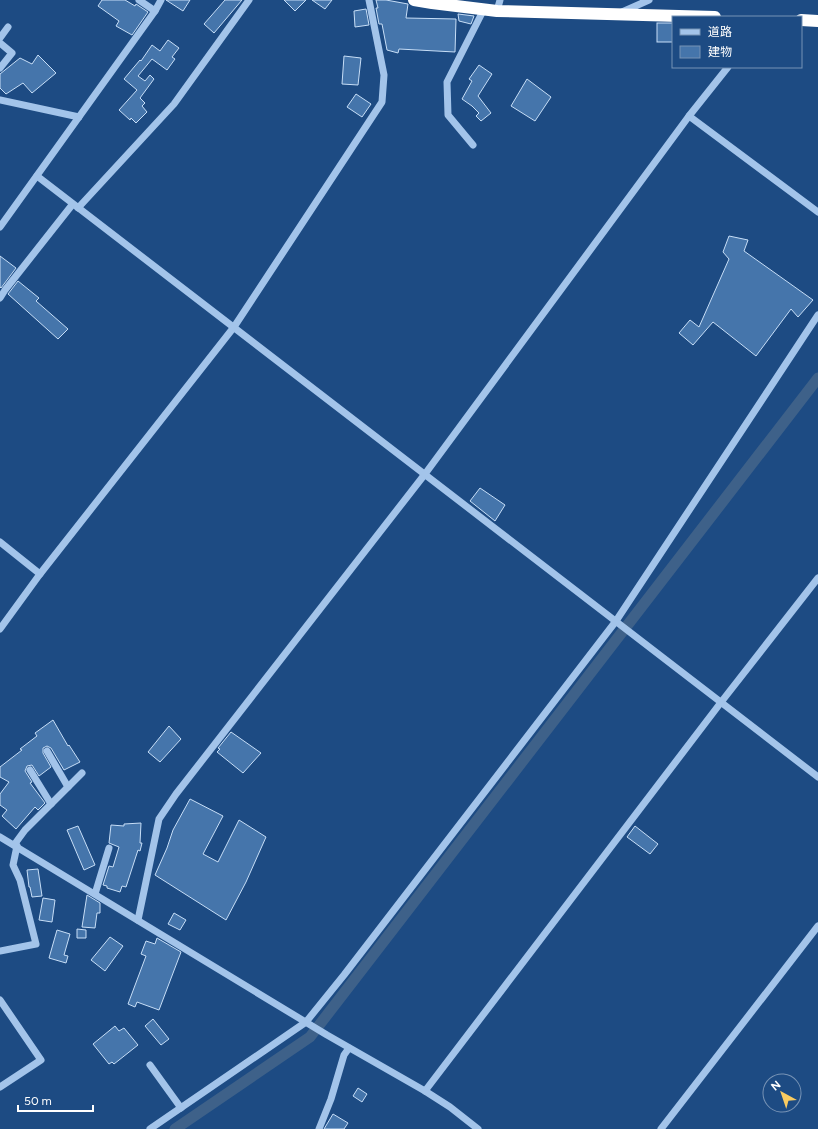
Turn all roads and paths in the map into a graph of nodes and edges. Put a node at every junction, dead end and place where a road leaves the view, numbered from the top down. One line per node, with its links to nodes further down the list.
1 (138, 0): 9 (street)
2 (161, 0): 9 (street)
3 (249, 0): 24 (street)
4 (369, 0): 29 (street)
5 (414, 0): 8 (highway)
6 (648, 0): 10 (street)
7 (498, 5): 8 (highway); 10 (highway)
8 (484, 9): 22 (street)
9 (155, 11): 21 (street)
10 (618, 14): 11 (highway)
11 (683, 16)
12 (802, 20): 13 (highway)
13 (818, 20)
14 (8, 27): 15 (street)
15 (0, 38)
16 (0, 43): 17 (street)
17 (0, 68)
18 (727, 68): 20 (street)
19 (0, 100): 21 (street)
20 (690, 116): 25 (street); 30 (street)
21 (79, 117): 23 (street)
22 (473, 145)
23 (37, 176): 24 (street); 26 (street)
24 (75, 207): 27 (street); 29 (street)
25 (818, 212)
26 (0, 227)
27 (0, 298)
28 (818, 315): 34 (street)
29 (234, 327): 30 (street); 32 (street)
30 (425, 474): 34 (street); 47 (street)
31 (0, 542): 32 (street)
32 (40, 574): 35 (street)
33 (818, 578): 36 (street)
34 (616, 621): 36 (street); 51 (street)
35 (0, 629)
36 (722, 701): 40 (street); 55 (street)
37 (47, 751): 41 (street)
38 (30, 770): 42 (street)
39 (82, 774): 41 (street)
40 (818, 777)
41 (68, 787): 42 (street)
42 (51, 804): 44 (street)
43 (0, 836): 44 (street)
44 (16, 846): 46 (street); 49 (street)
45 (109, 848): 46 (street)
46 (94, 894): 47 (street)
47 (138, 920): 51 (street)
48 (818, 926): 60 (street)
49 (0, 951)
50 (0, 1000): 54 (street)
51 (307, 1023): 52 (street); 56 (street)
52 (349, 1048): 55 (street); 58 (street)
53 (150, 1065): 56 (street)
54 (0, 1088)
55 (425, 1091): 59 (street)
56 (181, 1108): 57 (street)
57 (150, 1129)
58 (319, 1129)
59 (478, 1129)
60 (661, 1129)

